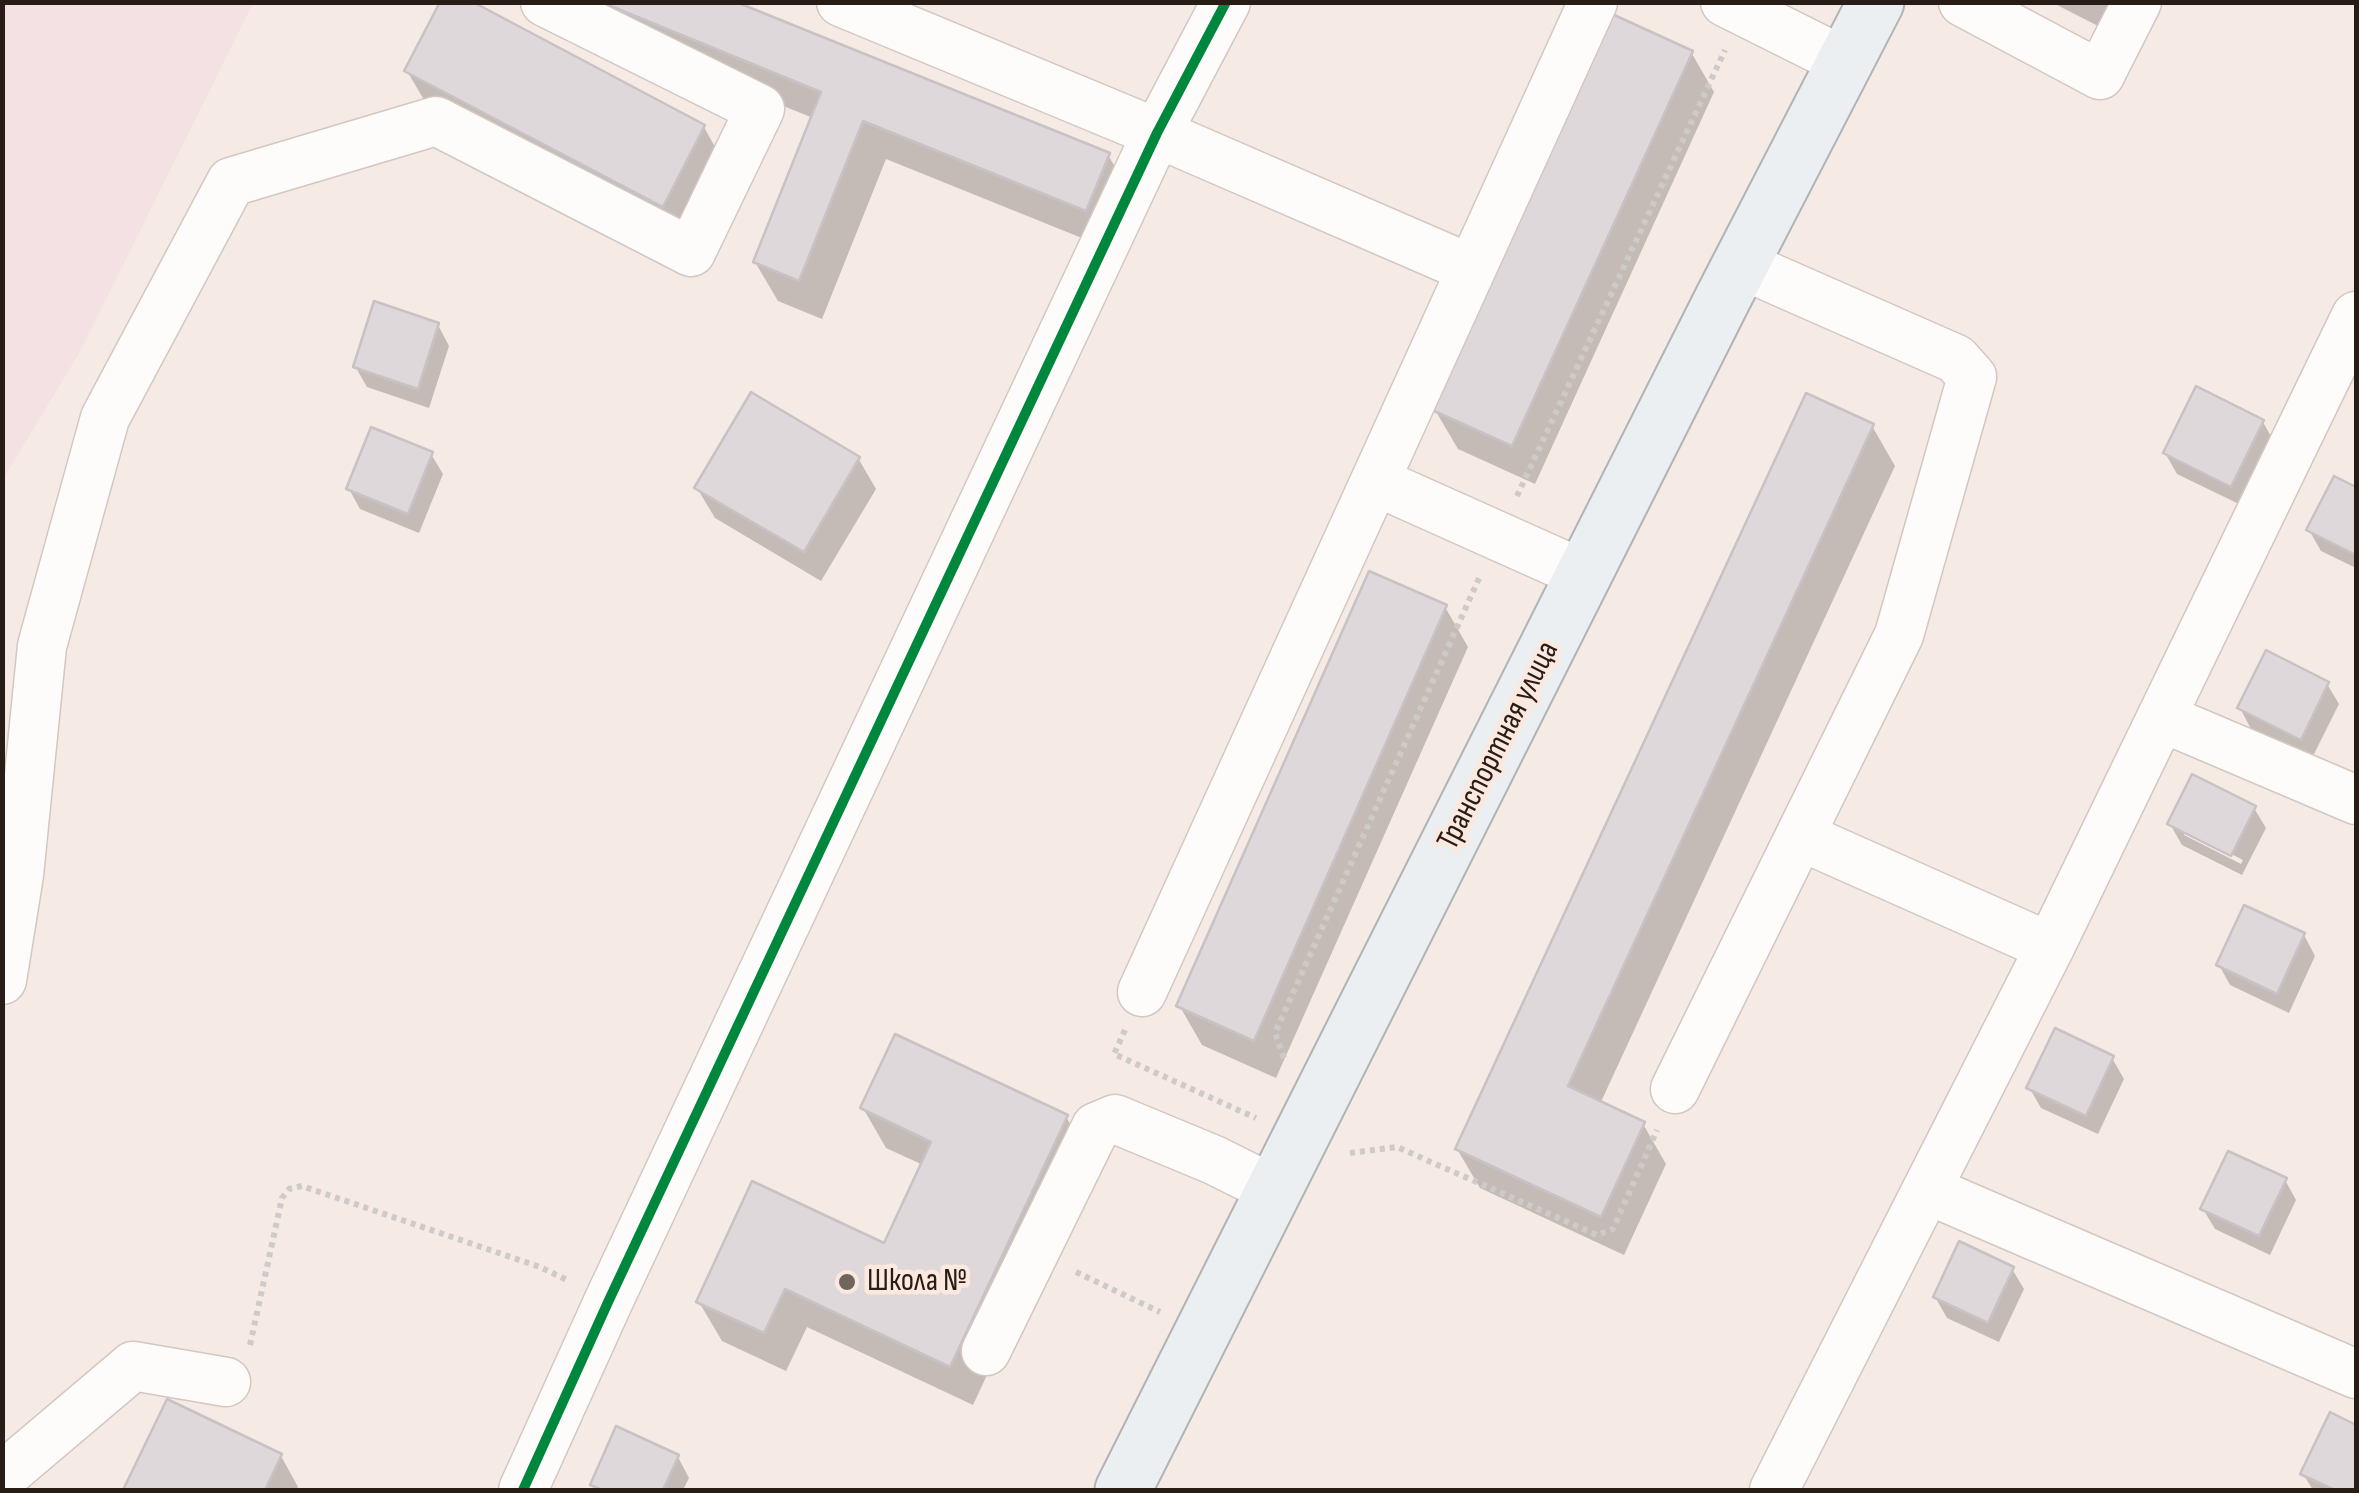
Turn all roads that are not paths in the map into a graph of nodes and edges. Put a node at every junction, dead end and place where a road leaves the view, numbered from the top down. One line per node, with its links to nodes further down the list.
1 (545, 2): 20 (street)
2 (841, 2): 10 (street)
3 (1226, 2): 10 (street)
4 (1593, 2): 12 (street)
5 (1876, 2): 9 (main road, Транспортная улица)
6 (1963, 2): 7 (street)
7 (2137, 2)
8 (1734, 7): 9 (street)
9 (1845, 62): 11 (main road, Транспортная улица)
10 (1157, 134): 12 (street); 30 (street)
11 (1740, 264): 15 (main road, Транспортная улица); 18 (street)
12 (1471, 269): 14 (street)
13 (2356, 316): 16 (street)
14 (1375, 481): 15 (street); 21 (street)
15 (1585, 575): 23 (main road, Транспортная улица)
16 (2163, 718): 17 (street); 19 (street)
17 (2356, 800)
18 (1800, 836): 19 (street); 22 (street)
19 (2050, 947): 24 (street)
20 (2, 980)
21 (1142, 992)
22 (1675, 1089)
23 (1274, 1190): 25 (street); 31 (main road, Транспортная улица)
24 (1928, 1190): 26 (street); 32 (street)
25 (986, 1351)
26 (2356, 1374)
27 (226, 1382): 28 (street)
28 (2, 1480): 29 (street)
29 (14, 1490)
30 (523, 1490)
31 (1122, 1490)
32 (1774, 1490)

